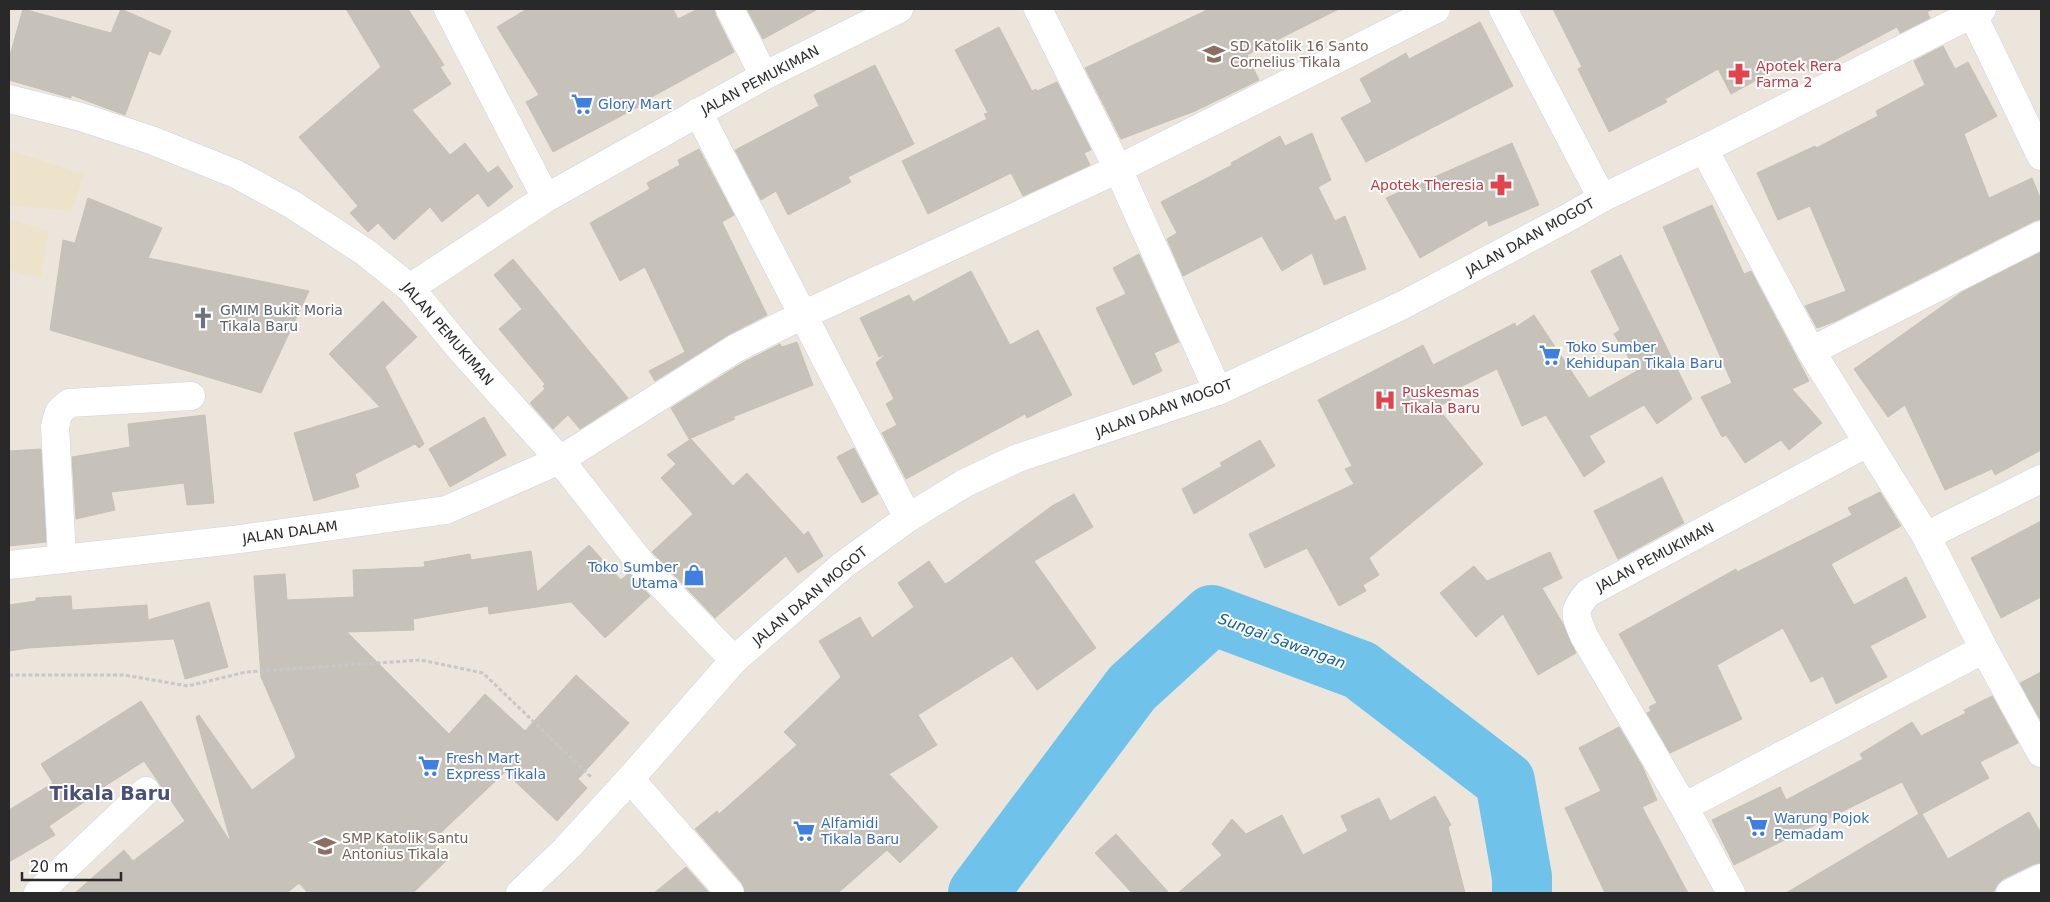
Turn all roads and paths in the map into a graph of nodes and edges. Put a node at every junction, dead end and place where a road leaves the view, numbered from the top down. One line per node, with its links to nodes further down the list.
1 (448, 9): 14 (street)
2 (730, 9): 8 (street)
3 (899, 9): 8 (street, JALAN PEMUKIMAN)
4 (1038, 9): 13 (street)
5 (1436, 9): 13 (street, JALAN DALAM)
6 (1503, 9): 15 (street)
7 (1975, 11): 11 (street, JALAN DAAN MOGOT); 12 (street)
8 (764, 76): 10 (street, JALAN PEMUKIMAN)
9 (9, 100): 17 (street, JALAN PEMUKIMAN)
10 (698, 112): 14 (street, JALAN PEMUKIMAN); 18 (street)
11 (1704, 149): 15 (street, JALAN DAAN MOGOT); 19 (street)
12 (2041, 156)
13 (1118, 169): 18 (street, JALAN DALAM); 20 (street)
14 (546, 198): 17 (street, JALAN PEMUKIMAN)
15 (1602, 198): 20 (street, JALAN DAAN MOGOT)
16 (2041, 235): 19 (street)
17 (410, 288): 23 (street, JALAN PEMUKIMAN)
18 (803, 315): 23 (street, JALAN DALAM); 25 (street)
19 (1811, 351): 22 (street)
20 (1218, 391): 25 (street, JALAN DAAN MOGOT)
21 (191, 396): 27 (street)
22 (1868, 443): 26 (street); 36 (street, JALAN PEMUKIMAN)
23 (560, 460): 27 (street, JALAN DALAM); 30 (street, JALAN PEMUKIMAN)
24 (2041, 479): 26 (street)
25 (908, 518): 30 (street, JALAN DAAN MOGOT)
26 (1926, 536): 29 (street)
27 (62, 558): 28 (street, JALAN DALAM)
28 (9, 565)
29 (1984, 649): 32 (street); 36 (street)
30 (734, 660): 33 (street, JALAN DAAN MOGOT)
31 (9, 676): 35 (path)
32 (2041, 753)
33 (630, 779): 35 (street, JALAN DAAN MOGOT); 40 (street)
34 (146, 791): 38 (street)
35 (610, 800): 39 (street, JALAN DAAN MOGOT)
36 (1684, 807): 41 (street, JALAN PEMUKIMAN)
37 (2041, 878): 42 (street)
38 (38, 893)
39 (520, 893)
40 (730, 893)
41 (1731, 893)
42 (2010, 893)

